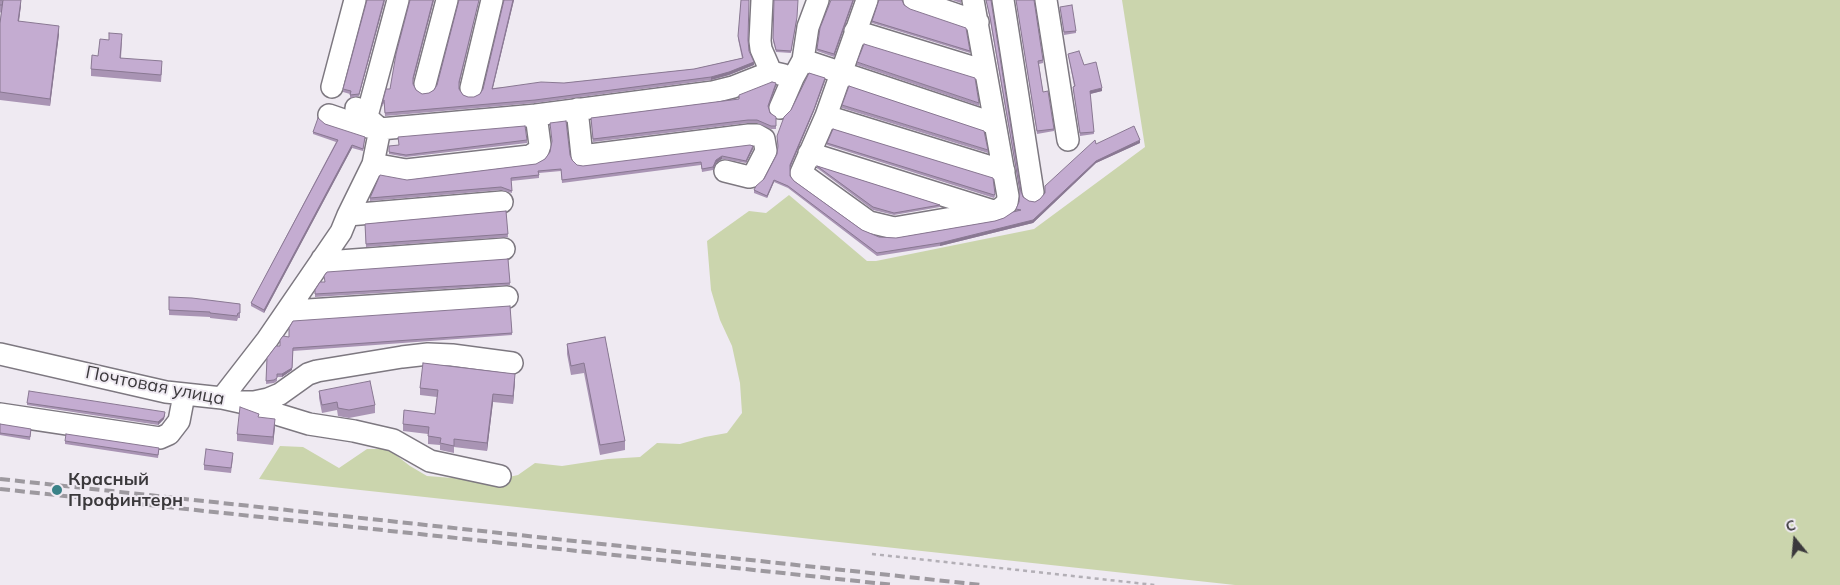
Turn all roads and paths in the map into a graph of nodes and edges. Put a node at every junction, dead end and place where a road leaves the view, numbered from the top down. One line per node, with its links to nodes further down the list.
1 (356, 0): 22 (street)
2 (398, 0): 29 (street)
3 (447, 0): 21 (street)
4 (492, 0): 23 (street)
5 (762, 0): 18 (street)
6 (810, 0): 14 (street)
7 (818, 0): 14 (street)
8 (867, 0): 15 (street)
9 (914, 0): 13 (street)
10 (974, 0): 13 (street)
11 (1003, 0): 36 (street)
12 (1046, 0): 31 (street)
13 (978, 22): 17 (street)
14 (808, 27): 16 (street)
15 (855, 31): 17 (street); 19 (street)
16 (803, 60): 19 (street); 20 (street)
17 (985, 71): 30 (street)
18 (772, 72): 20 (street); 25 (street)
19 (842, 74): 28 (street); 30 (street)
20 (793, 78): 24 (street)
21 (425, 84)
22 (332, 87)
23 (471, 88)
24 (780, 108)
25 (577, 109): 27 (street); 34 (street)
26 (329, 115): 29 (street)
27 (536, 115): 29 (street); 33 (street)
28 (826, 116): 32 (street); 35 (street)
29 (368, 118): 33 (street)
30 (995, 124): 35 (street)
31 (1068, 140)
32 (809, 153): 38 (street); 38 (street)
33 (373, 164): 39 (street)
34 (725, 171)
35 (1004, 171): 38 (street)
36 (1033, 192)
37 (502, 202): 39 (street)
38 (993, 211)
39 (348, 214): 41 (street)
40 (504, 249): 41 (street)
41 (322, 259): 43 (street)
42 (507, 297): 43 (street)
43 (289, 308): 47 (street)
44 (0, 354): 46 (street, Почтовая улица)
45 (512, 363): 47 (street, Почтовая улица)
46 (184, 395): 47 (street, Почтовая улица); 48 (street)
47 (231, 400): 49 (street)
48 (0, 414)
49 (500, 476)
50 (872, 554): 51 (path)
51 (1155, 585)

